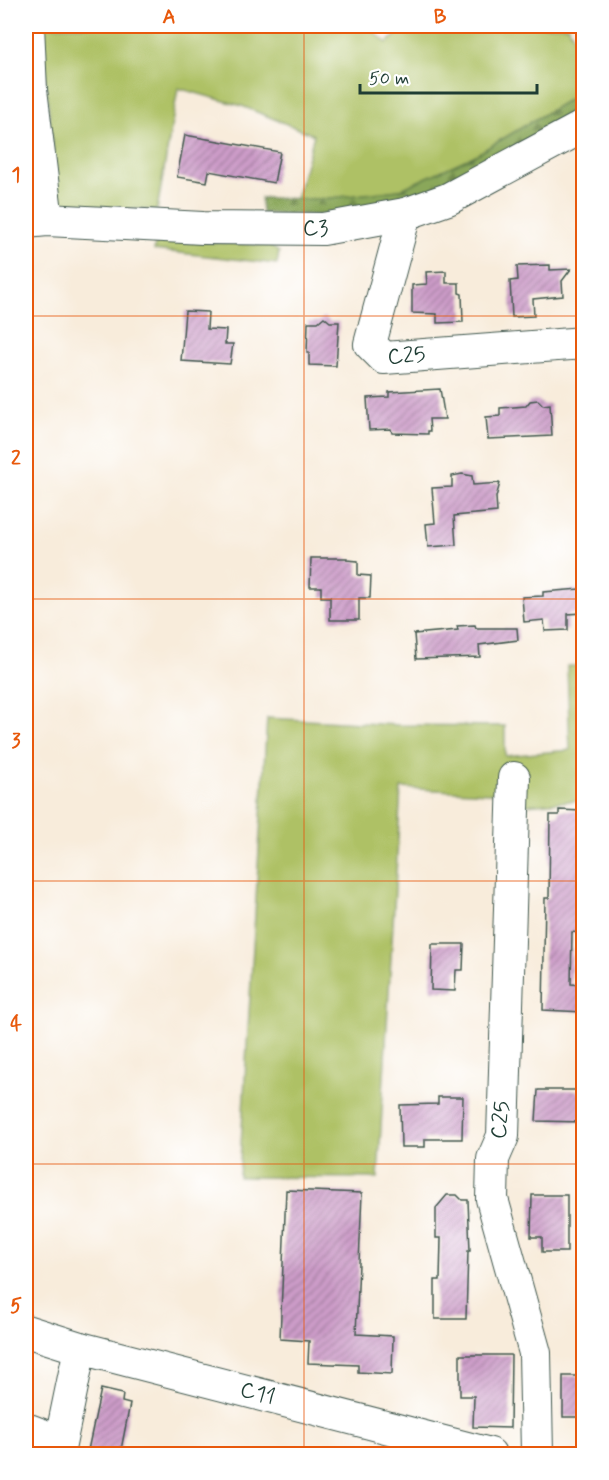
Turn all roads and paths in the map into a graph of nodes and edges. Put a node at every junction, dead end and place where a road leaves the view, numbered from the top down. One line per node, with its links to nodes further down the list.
1 (28, 26): 4 (street)
2 (584, 126): 3 (street, C3)
3 (405, 214): 4 (street, C3); 5 (street, C25)
4 (36, 221)
5 (584, 344)
6 (514, 778): 12 (street, C25)
7 (26, 1331): 8 (street, C11)
8 (80, 1348): 10 (street); 11 (street, C11)
9 (26, 1429): 10 (street)
10 (59, 1448)
11 (490, 1455)
12 (537, 1455)

